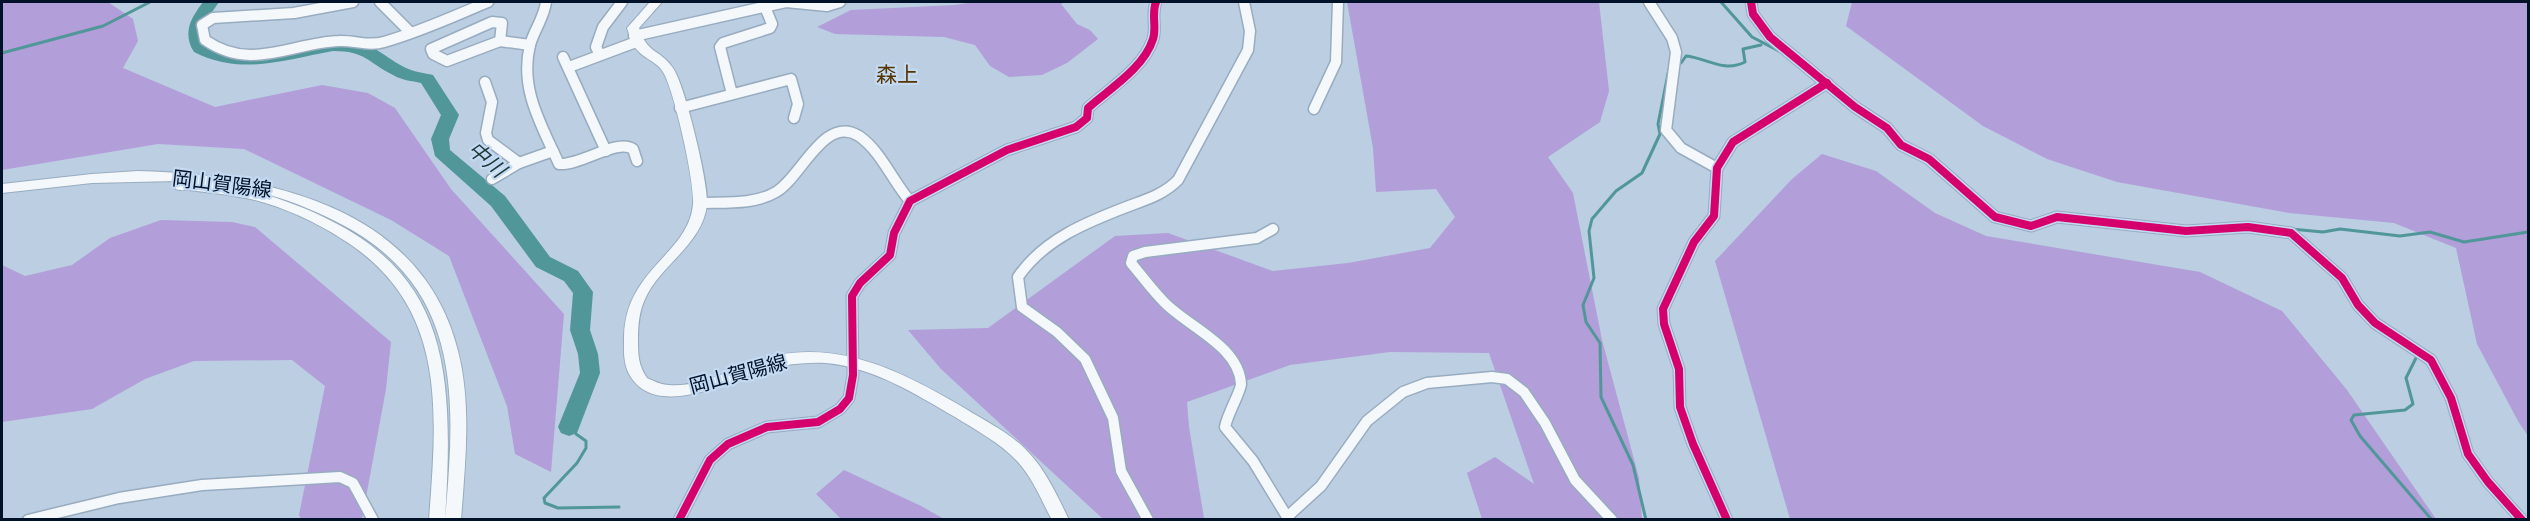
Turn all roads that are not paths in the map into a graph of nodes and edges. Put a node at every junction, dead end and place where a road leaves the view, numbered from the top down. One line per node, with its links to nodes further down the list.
1 (353, 2): 15 (street)
2 (380, 2): 15 (street)
3 (489, 2): 15 (street)
4 (546, 2): 18 (street)
5 (622, 2): 19 (street)
6 (656, 2): 16 (main road)
7 (664, 2): 16 (main road)
8 (840, 2): 14 (street)
9 (1155, 2): 36 (street)
10 (1244, 2): 47 (street)
11 (1338, 2): 26 (street)
12 (1649, 2): 32 (street)
13 (1751, 2): 23 (street)
14 (767, 5): 16 (street); 24 (street)
15 (410, 32)
16 (635, 37): 19 (street); 25 (main road)
17 (500, 41): 17 (street); 18 (street)
18 (530, 45): 29 (street)
19 (600, 55): 21 (street)
20 (563, 57): 21 (street)
21 (569, 67): 28 (street)
22 (485, 82): 31 (street)
23 (1823, 85): 32 (street); 50 (street)
24 (732, 94): 25 (street); 27 (street)
25 (680, 108): 37 (main road)
26 (1314, 109)
27 (794, 118)
28 (606, 151): 29 (street); 30 (street)
29 (553, 152): 31 (street)
30 (637, 161)
31 (519, 163): 33 (street)
32 (1717, 168): 49 (street)
33 (492, 179)
34 (2, 189): 44 (main road, 岡山賀陽線)
35 (2, 197): 43 (main road, 岡山賀陽線)
36 (910, 201): 37 (street); 39 (street)
37 (700, 202): 39 (main road, 岡山賀陽線)
38 (1273, 229): 40 (street)
39 (853, 362): 45 (street); 46 (main road, 岡山賀陽線)
40 (1288, 518): 48 (street)
41 (28, 519): 42 (street)
42 (373, 519)
43 (437, 519)
44 (453, 519)
45 (679, 519)
46 (1061, 519)
47 (1148, 519)
48 (1612, 519)
49 (1727, 519)
50 (2522, 519)

